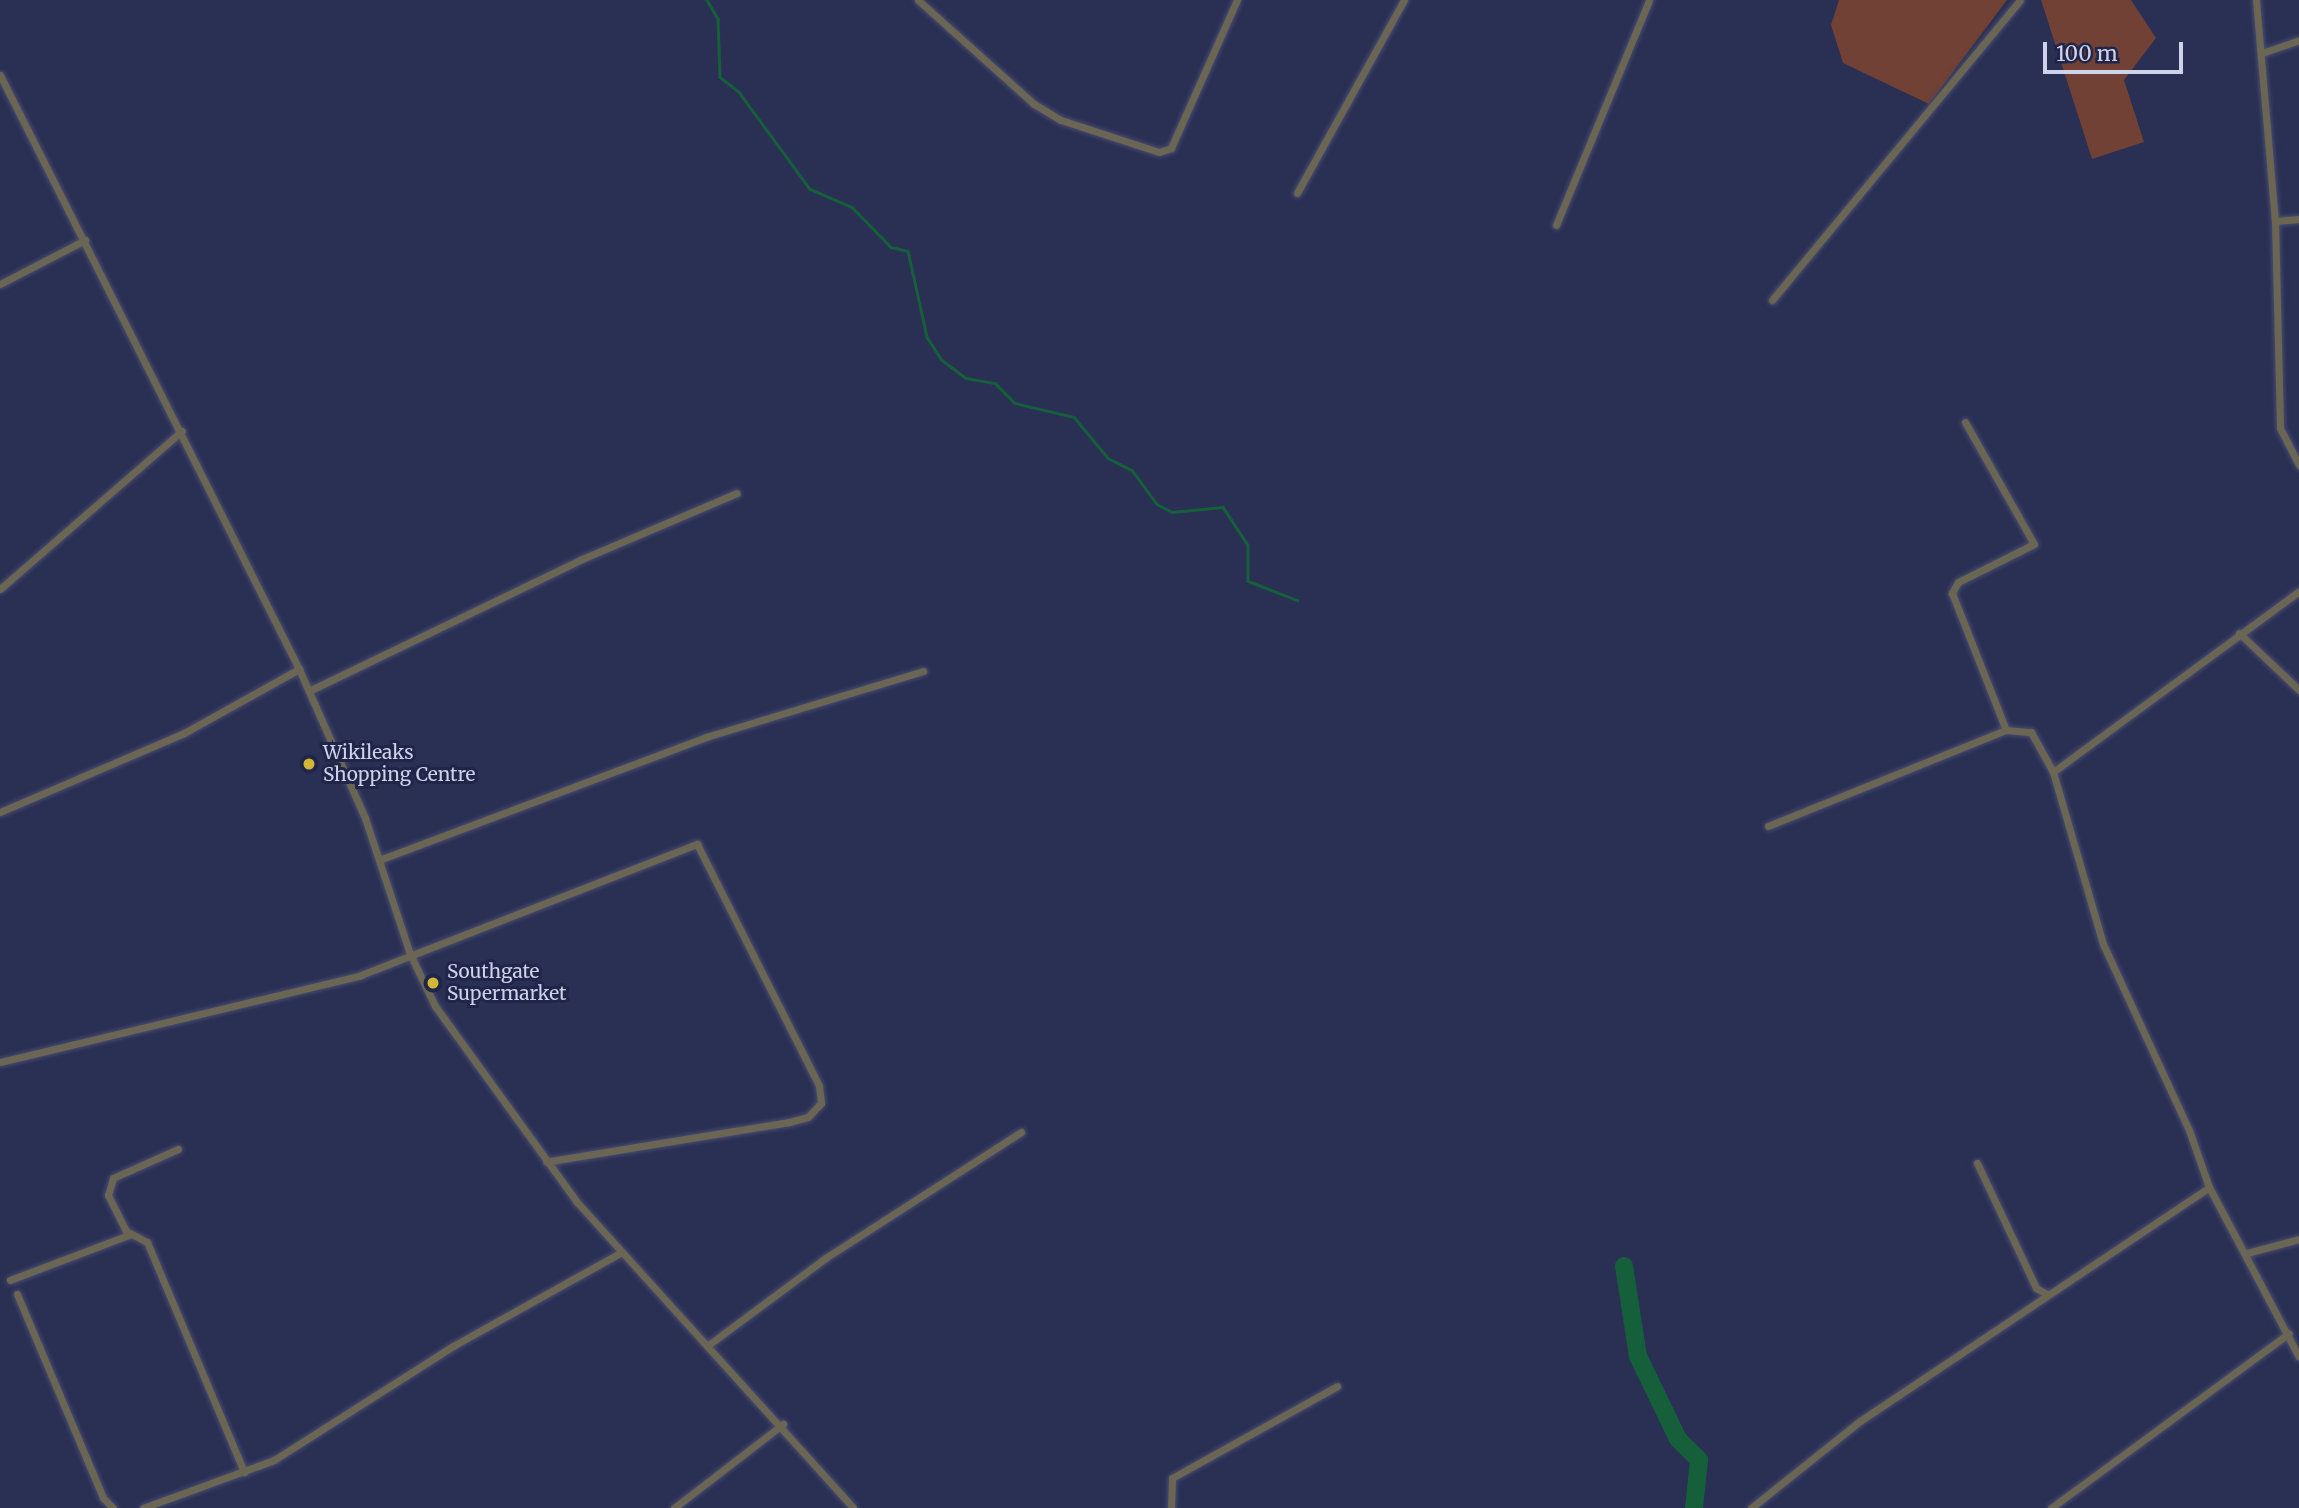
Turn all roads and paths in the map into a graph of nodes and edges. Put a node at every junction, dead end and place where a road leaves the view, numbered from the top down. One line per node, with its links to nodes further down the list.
1 (918, 0): 2 (street)
2 (1237, 0)
3 (1404, 0): 10 (street)
4 (1649, 0): 13 (street)
5 (2020, 0): 16 (street)
6 (2256, 0): 8 (street)
7 (2299, 40): 8 (street)
8 (2262, 53): 12 (street)
9 (0, 75): 14 (street)
10 (1297, 192)
11 (2299, 219): 12 (street)
12 (2275, 221): 19 (street)
13 (1556, 225)
14 (85, 240): 15 (street); 18 (street)
15 (0, 284)
16 (1772, 300)
17 (1965, 422): 28 (street)
18 (181, 431): 21 (street); 24 (street)
19 (2299, 465)
20 (737, 493): 27 (street)
21 (0, 589)
22 (2299, 591): 23 (street)
23 (2239, 633): 26 (street); 29 (street)
24 (299, 669): 27 (street); 30 (street)
25 (923, 671): 32 (street)
26 (2299, 690)
27 (309, 691): 32 (street)
28 (2006, 730): 29 (street); 31 (street)
29 (2053, 772): 39 (street)
30 (0, 811)
31 (1768, 826)
32 (379, 860): 33 (street)
33 (410, 954): 34 (street); 37 (street); 37 (street)
34 (0, 1062)
35 (1021, 1132): 48 (street)
36 (178, 1149): 40 (street)
37 (546, 1162): 42 (street)
38 (1977, 1163): 46 (street)
39 (2209, 1187): 43 (street); 46 (street)
40 (131, 1234): 44 (street); 52 (street)
41 (2299, 1239): 43 (street)
42 (620, 1253): 48 (street); 52 (street)
43 (2247, 1253): 47 (street)
44 (10, 1280)
45 (18, 1294): 53 (street)
46 (2047, 1294): 58 (street)
47 (2289, 1334): 49 (street); 59 (street)
48 (707, 1346): 51 (street)
49 (2299, 1357)
50 (1337, 1386): 57 (street)
51 (783, 1423): 55 (street); 56 (street)
52 (244, 1472): 54 (street)
53 (113, 1508)
54 (143, 1508)
55 (674, 1508)
56 (853, 1508)
57 (1171, 1508)
58 (1751, 1508)
59 (2050, 1508)

